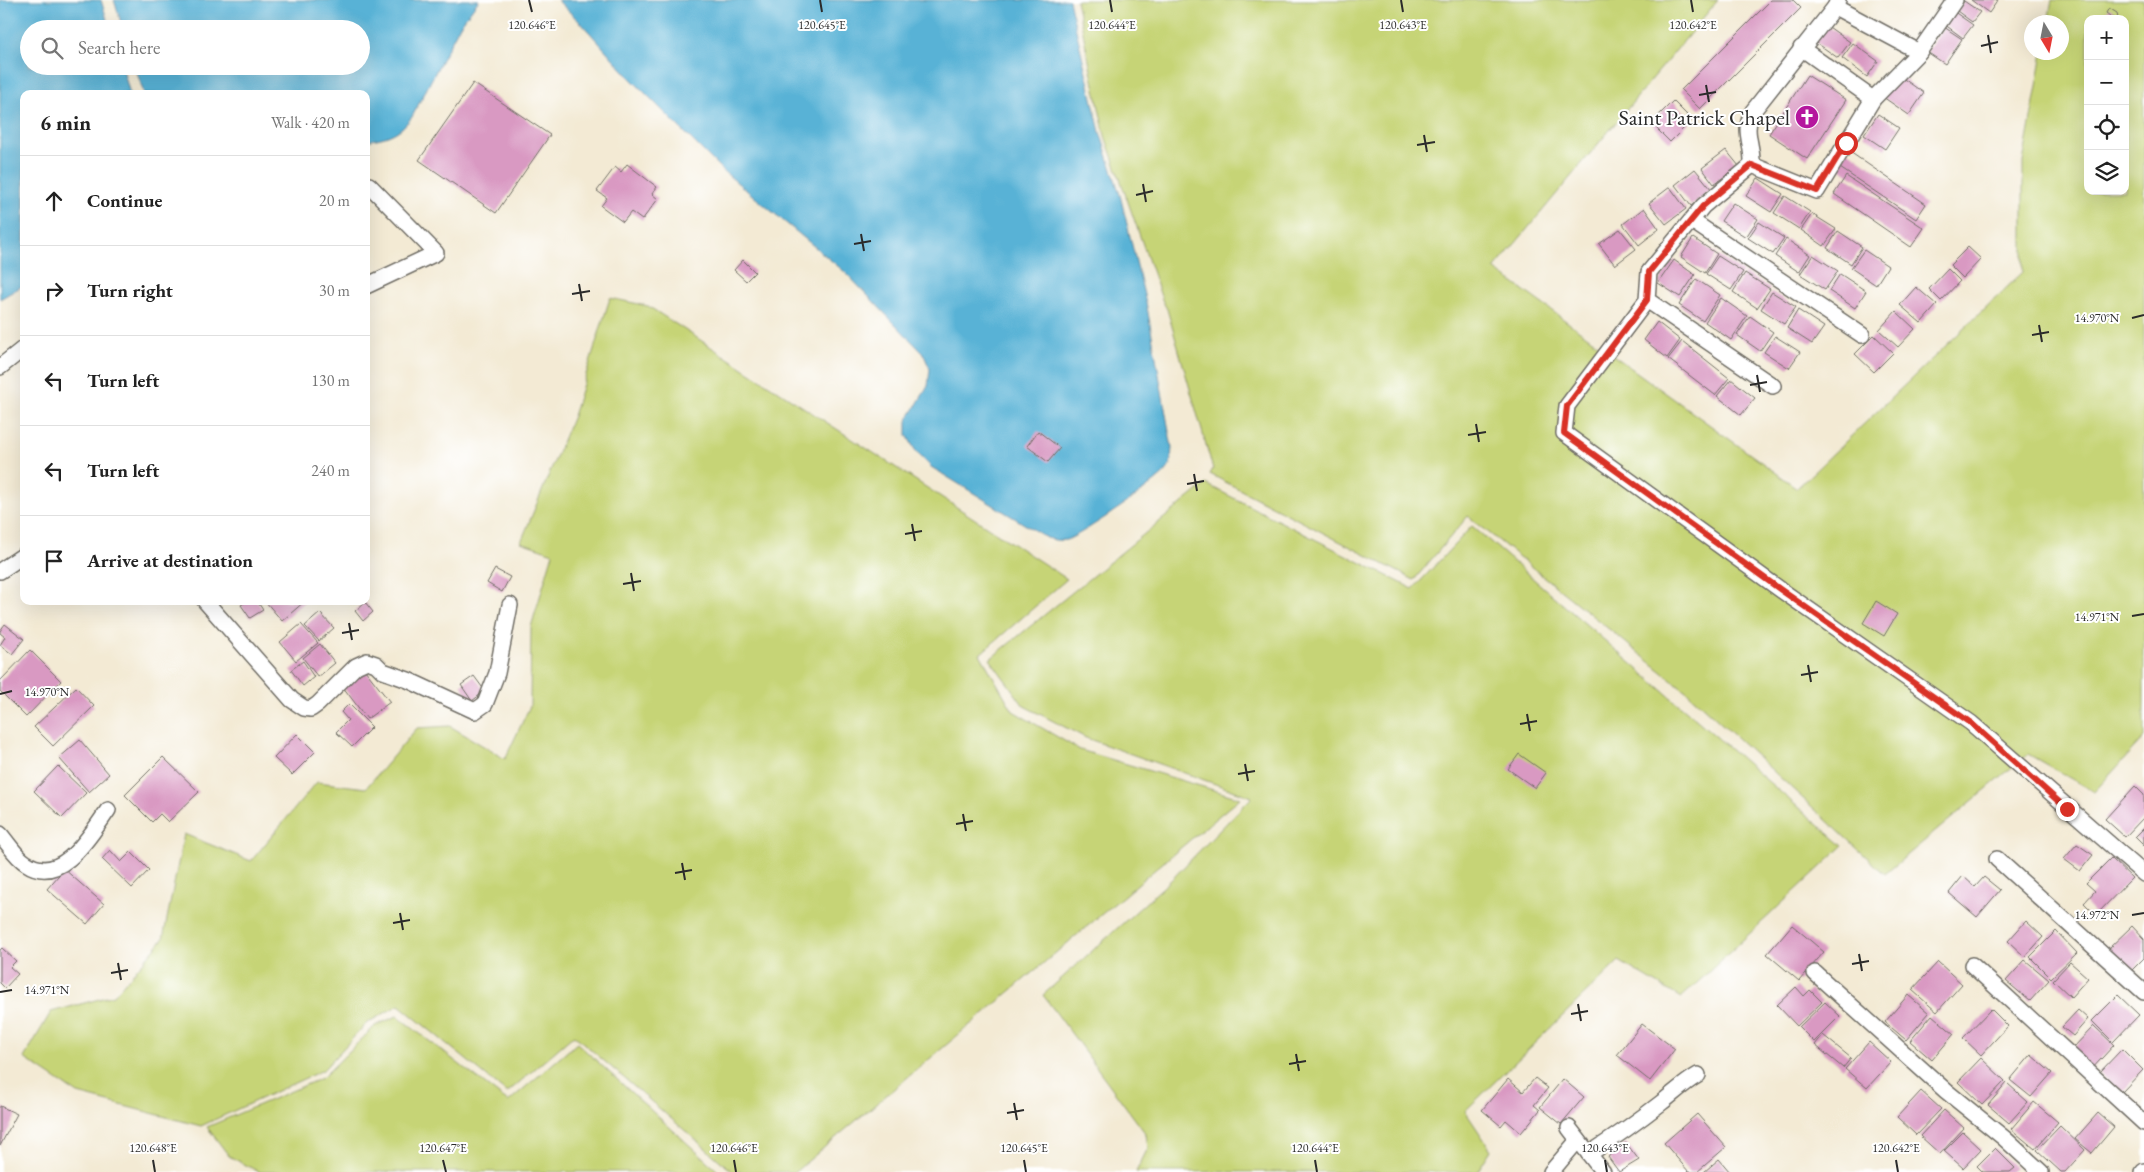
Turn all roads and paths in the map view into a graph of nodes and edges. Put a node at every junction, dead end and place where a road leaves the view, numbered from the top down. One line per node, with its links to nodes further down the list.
1 (1956, 0): 4 (street)
2 (1837, 4): 3 (street); 4 (street)
3 (1801, 48): 5 (street); 6 (street)
4 (1919, 52): 5 (street)
5 (1873, 99): 6 (street)
6 (1752, 165): 8 (street)
7 (370, 186): 9 (street)
8 (1692, 221): 10 (street); 11 (street)
9 (370, 284)
10 (1647, 300): 14 (street); 22 (street)
11 (1862, 335)
12 (20, 355): 13 (street)
13 (0, 367)
14 (1773, 386)
15 (20, 558): 16 (street)
16 (0, 571)
17 (209, 605): 18 (street)
18 (510, 605)
19 (108, 810): 20 (street)
20 (0, 834)
21 (1997, 859): 25 (street)
22 (2144, 874)
23 (1972, 965): 27 (street)
24 (1815, 972): 31 (street)
25 (2144, 992)
26 (1698, 1075): 28 (street)
27 (2144, 1123)
28 (1588, 1154): 29 (street); 30 (street)
29 (1551, 1172)
30 (1603, 1172)
31 (2041, 1172)

